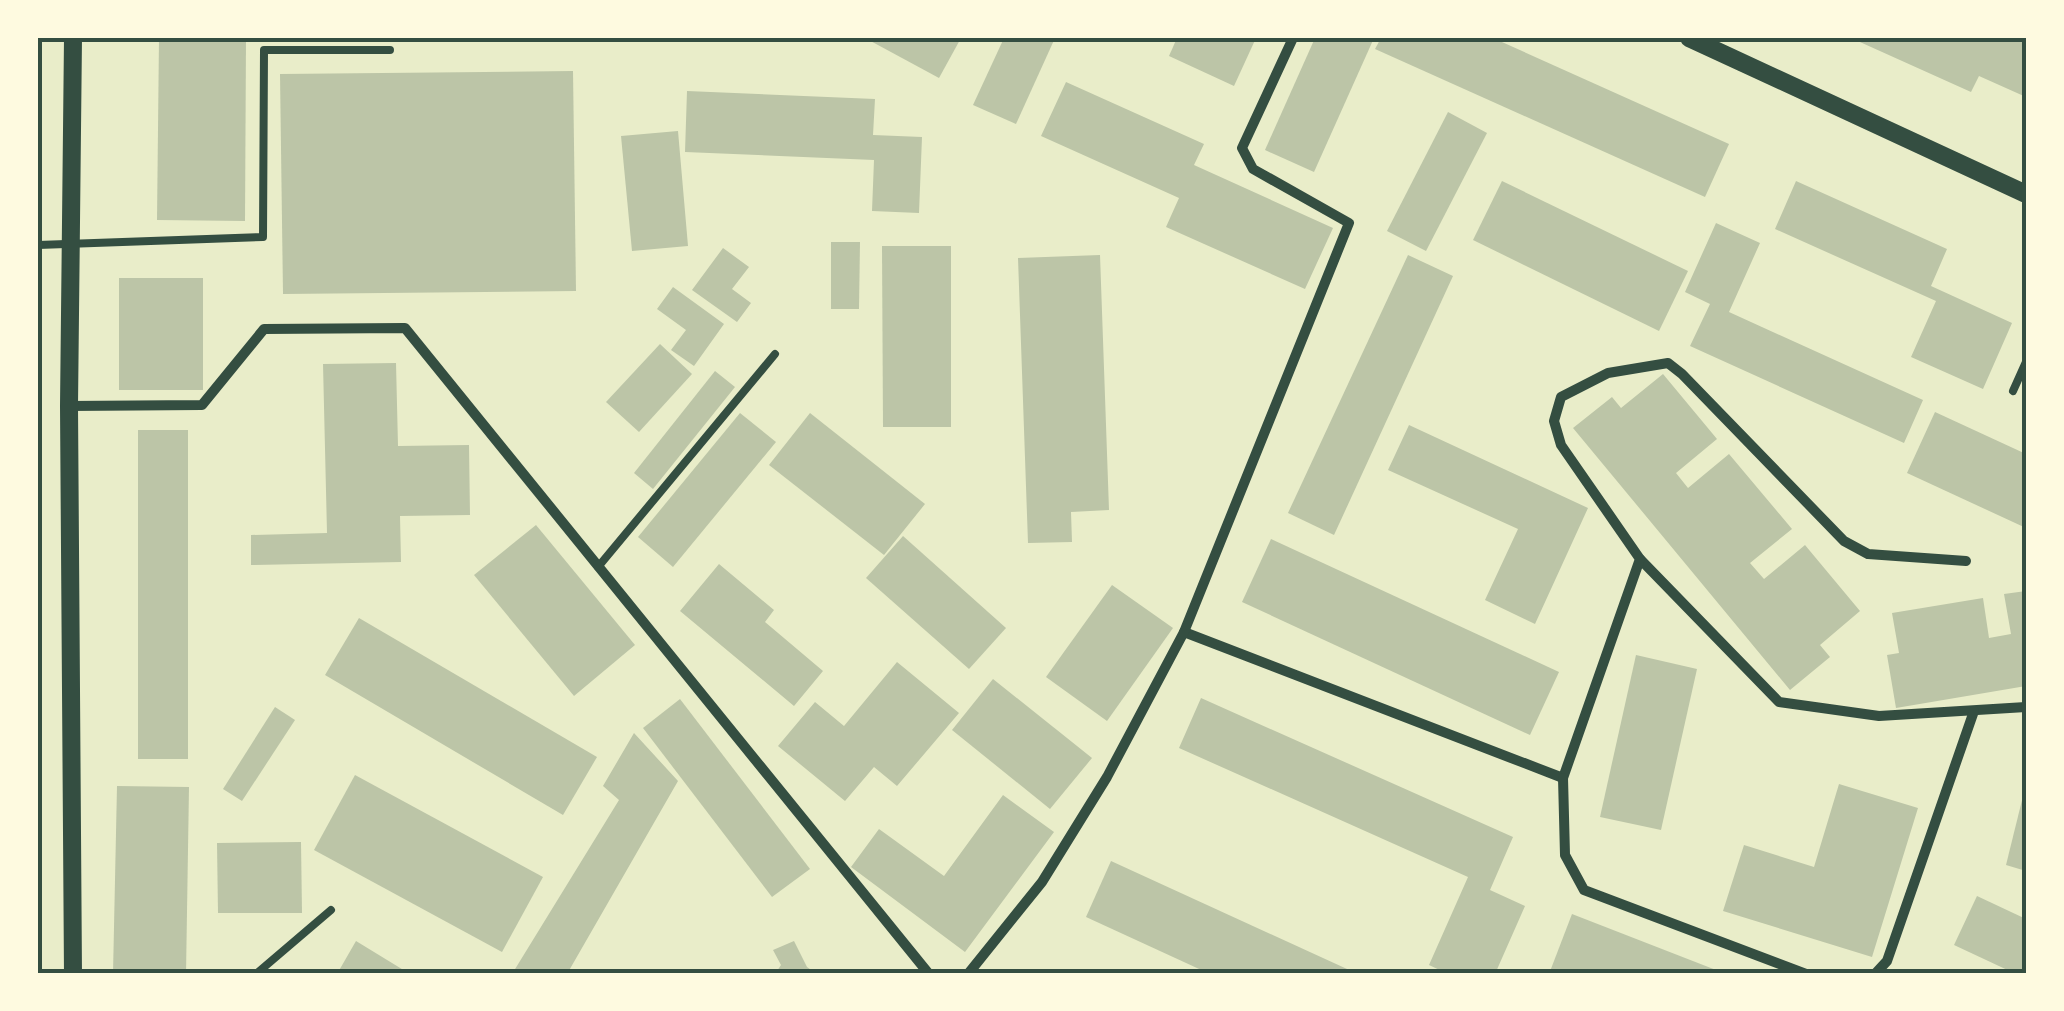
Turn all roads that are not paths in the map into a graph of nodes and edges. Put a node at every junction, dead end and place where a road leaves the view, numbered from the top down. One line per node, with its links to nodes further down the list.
1 (73, 38): 6 (street)
2 (1292, 38): 15 (street)
3 (1689, 38): 5 (street)
4 (390, 50): 6 (lane)
5 (2026, 194)
6 (71, 244): 7 (lane); 11 (street)
7 (38, 245)
8 (775, 354): 14 (lane)
9 (2026, 362): 10 (lane)
10 (2013, 391)
11 (69, 406): 14 (street); 20 (street)
12 (1640, 559): 13 (street); 17 (street); 18 (street)
13 (1966, 560)
14 (598, 567): 22 (street)
15 (1184, 632): 18 (street); 23 (street)
16 (2026, 708): 17 (street)
17 (1974, 710): 25 (street)
18 (1562, 778): 24 (street)
19 (331, 910): 21 (lane)
20 (73, 974)
21 (256, 974)
22 (929, 974)
23 (968, 974)
24 (1806, 974)
25 (1875, 974)

